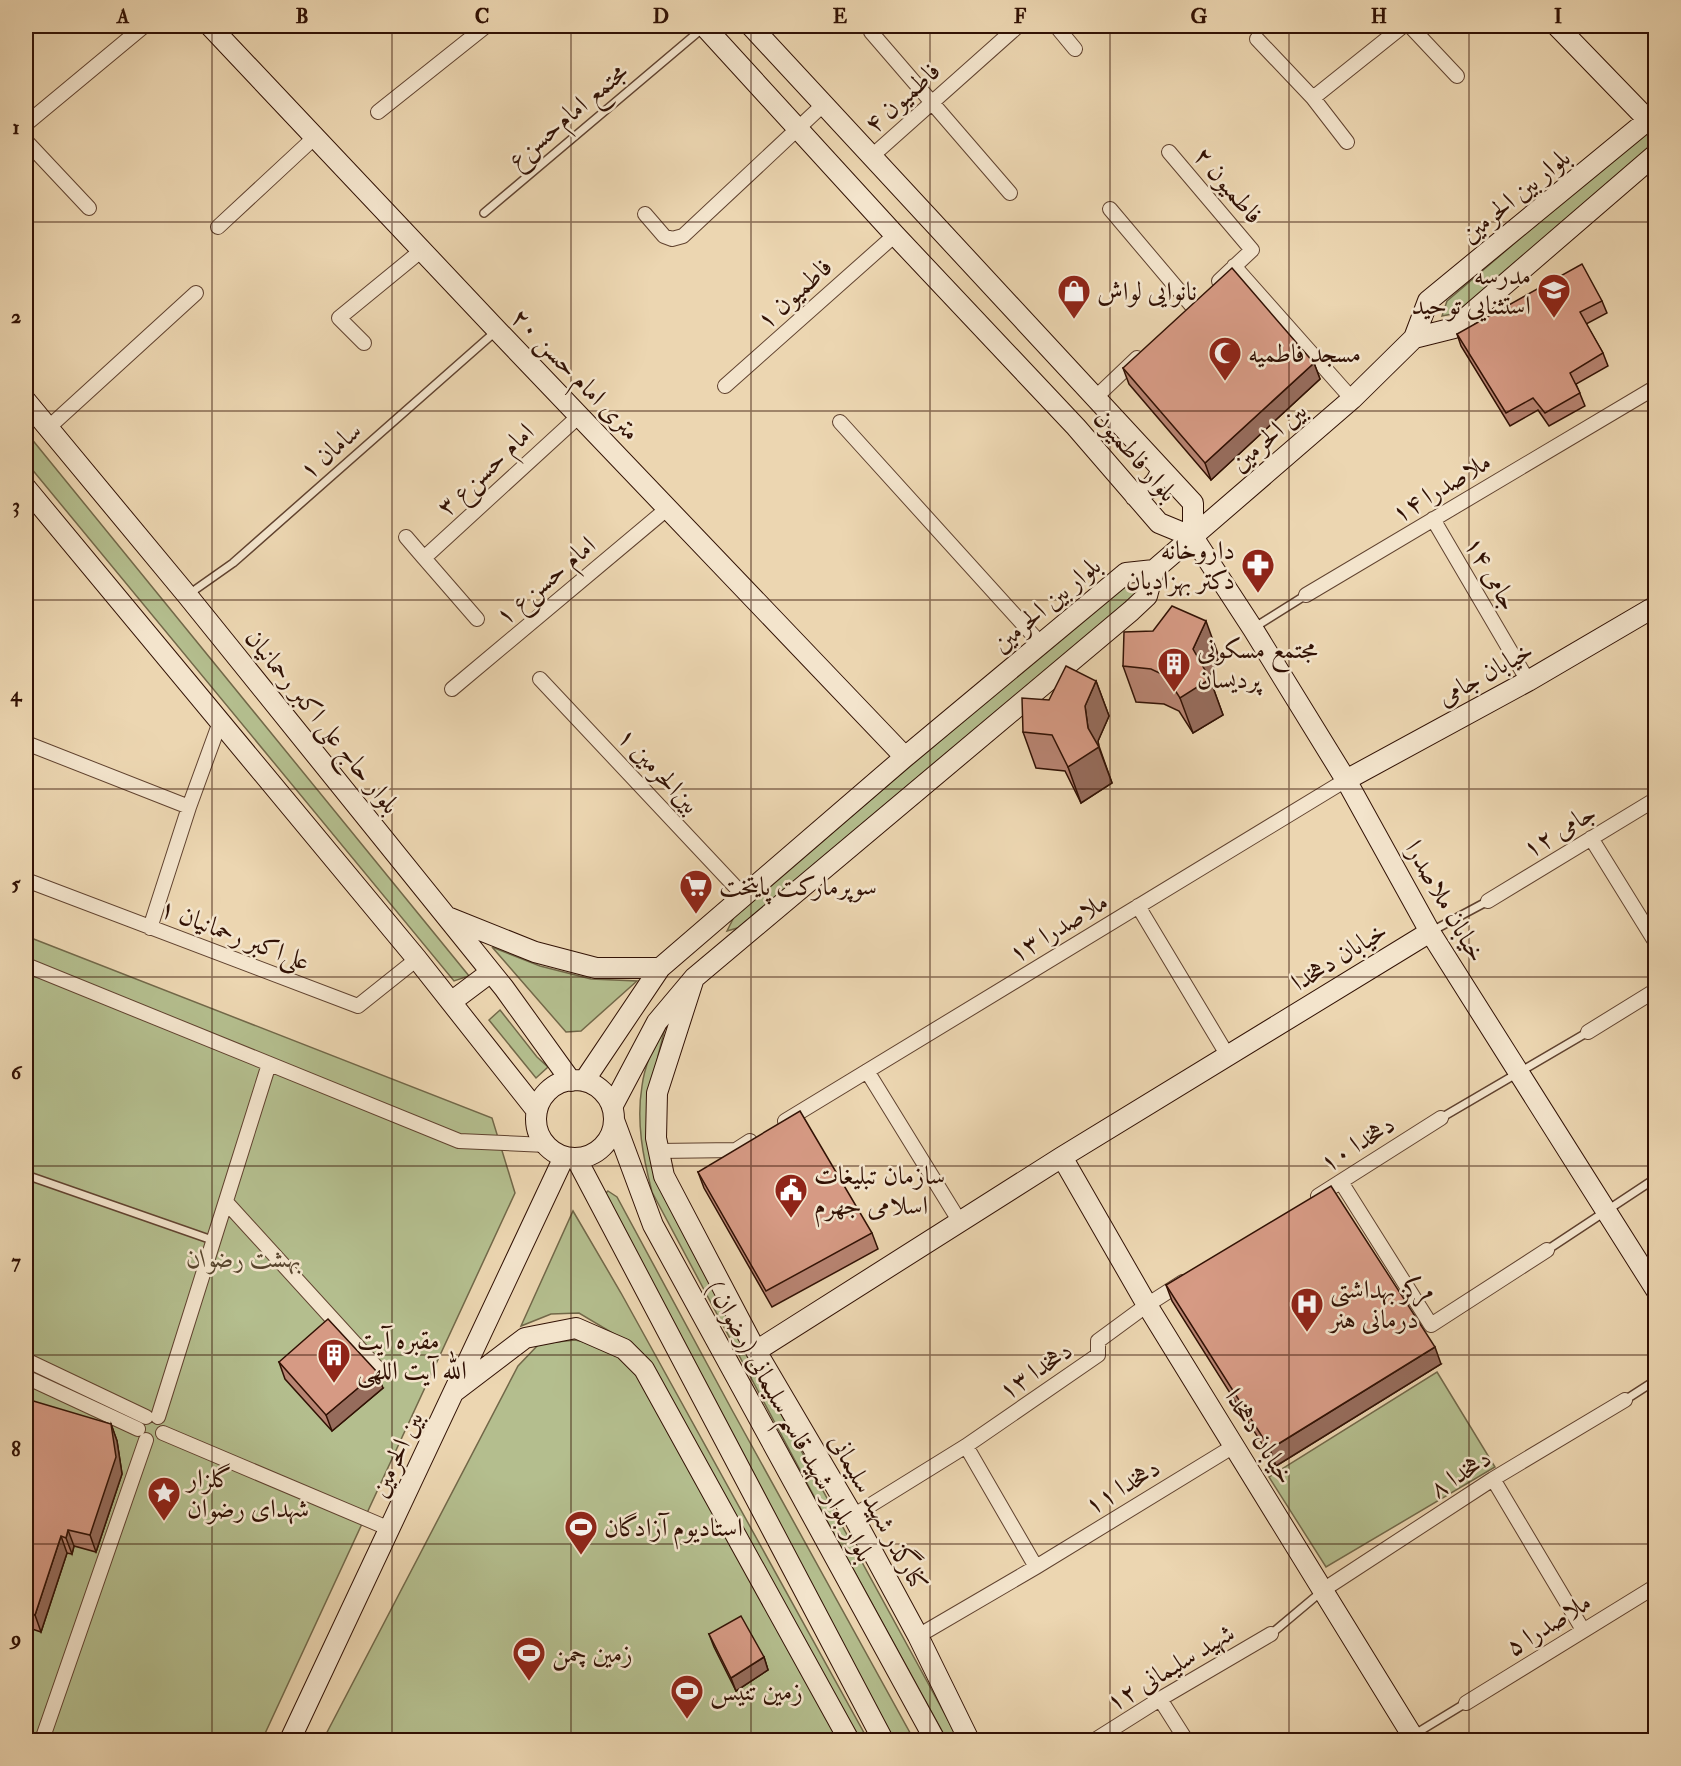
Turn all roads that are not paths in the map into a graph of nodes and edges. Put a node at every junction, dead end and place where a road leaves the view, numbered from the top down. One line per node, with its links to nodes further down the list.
1 (144, 26): 20 (street)
2 (210, 26): 22 (main road, ۲۰ متری امام حسن)
3 (486, 26): 18 (street)
4 (704, 26): 21 (main road, بلوار فاطمیون); 31 (lane, مجتمع امام‌حسن‌ع)
5 (751, 26): 17 (main road, بلوار فاطمیون)
6 (1018, 26): 16 (street, فاطمیون ۴)
7 (1056, 26): 13 (street)
8 (1403, 26): 15 (street)
9 (1410, 26): 14 (street)
10 (1557, 26): 19 (main road)
11 (871, 32): 16 (street)
12 (1257, 39): 15 (street)
13 (1075, 49)
14 (1457, 76)
15 (1313, 99): 24 (street)
16 (931, 103): 27 (street, فاطمیون ۴); 28 (street)
17 (824, 104): 21 (street); 27 (main road, بلوار فاطمیون)
18 (378, 112)
19 (1652, 119): 39 (main road, بلوار بین الحرمین)
20 (26, 124)
21 (797, 128): 32 (street); 34 (main road, بلوار فاطمیون)
22 (315, 137): 33 (street); 35 (main road, ۲۰ متری امام حسن)
23 (26, 141): 29 (street)
24 (1347, 142)
25 (1169, 152): 36 (street, فاطمیون ۲)
26 (1656, 154): 39 (main road)
27 (872, 156): 44 (main road, بلوار فاطمیون)
28 (1010, 193)
29 (89, 208)
30 (1110, 209): 36 (street, فاطمیون ۲)
31 (484, 213)
32 (645, 214)
33 (218, 227)
34 (895, 235): 42 (street, فاطمیون ۱); 52 (main road, بلوار فاطمیون)
35 (422, 250): 38 (main road, ۲۰ متری امام حسن); 40 (street)
36 (1234, 266): 45 (street)
37 (196, 293): 49 (street)
38 (497, 330): 47 (main road, ۲۰ متری امام حسن); 59 (lane, سامان ۱)
39 (1414, 338): 45 (main road, بین الحرمین)
40 (364, 343)
41 (1144, 352): 44 (street)
42 (725, 387)
43 (1656, 387): 54 (street, ملاصدرا ۱۴)
44 (1095, 398): 50 (main road, بلوار فاطمیون)
45 (1352, 399): 56 (main road, بین الحرمین)
46 (26, 401): 49 (main road, بلوار حاج علی اکبر رحمانیان)
47 (579, 416): 53 (main road, ۲۰ متری امام حسن); 57 (street, امام حسن‌ع ۳)
48 (840, 422): 64 (street)
49 (48, 428): 59 (main road, بلوار حاج علی اکبر رحمانیان)
50 (1161, 471): 52 (main road); 56 (main road, بلوار فاطمیون)
51 (26, 488): 68 (main road)
52 (1136, 496): 56 (main road, بلوار فاطمیون)
53 (668, 508): 67 (street, امام حسن‌ع ۱); 70 (main road, ۲۰ متری امام حسن)
54 (1433, 519): 60 (street, ملاصدرا ۱۴); 66 (street, جامی ۱۴)
55 (406, 537): 57 (street)
56 (1192, 537): 58 (main road, بین الحرمین); 63 (main road, خیابان ملاصدرا)
57 (424, 558): 62 (street)
58 (1154, 570): 64 (main road, بلوار بین الحرمین); 84 (main road)
59 (187, 595): 79 (main road, بلوار حاج علی اکبر رحمانیان)
60 (1306, 595): 63 (lane, ملاصدرا ۱۴)
61 (1653, 612): 66 (main road, خیابان جامی)
62 (477, 619)
63 (1252, 629): 71 (main road, خیابان ملاصدرا)
64 (1041, 644): 70 (main road, بلوار بین الحرمین)
65 (540, 679): 76 (street, بین‌الحرمین ۱)
66 (1528, 681): 71 (main road, خیابان جامی)
67 (452, 689)
68 (220, 722): 73 (street); 85 (main road)
69 (26, 743): 73 (street)
70 (905, 757): 76 (main road, بلوار بین الحرمین)
71 (1346, 780): 78 (street, ملاصدرا ۱۳); 82 (main road, خیابان ملاصدرا)
72 (1656, 800): 74 (street, جامی ۱۲)
73 (189, 807): 81 (street)
74 (1590, 838): 77 (street, جامی ۱۲); 83 (street)
75 (26, 880): 81 (street, علی‌اکبر رحمانیان ۱)
76 (743, 895): 80 (main road, بلوار بین الحرمین)
77 (1488, 901): 82 (lane)
78 (1138, 906): 93 (street); 95 (street, ملاصدرا ۱۳)
79 (447, 917): 87 (main road); 88 (main road, بلوار حاج علی اکبر رحمانیان)
80 (708, 926): 84 (main road); 87 (main road, بلوار بین الحرمین)
81 (150, 928): 85 (street, علی‌اکبر رحمانیان ۱)
82 (1430, 932): 93 (main road, خیابان دهخدا); 96 (main road, خیابان ملاصدرا)
83 (1656, 943)
84 (730, 948): 89 (main road)
85 (417, 958): 91 (main road)
86 (26, 965): 94 (street)
87 (660, 968): 97 (main road, بلوار بین الحرمین)
88 (491, 972): 91 (main road); 97 (main road, بلوار حاج علی اکبر رحمانیان)
89 (694, 978): 99 (main road); 102 (main road, کنارگذر شهید سلیمانی)
90 (1656, 990): 92 (street)
91 (451, 1002): 98 (main road)
92 (1588, 1032): 96 (lane)
93 (1228, 1056): 104 (main road, خیابان دهخدا)
94 (269, 1064): 101 (street); 108 (street)
95 (867, 1071): 102 (street, ملاصدرا ۱۳); 111 (street)
96 (1518, 1072): 100 (lane); 110 (main road, خیابان ملاصدرا)
97 (578, 1081): 98 (main road); 99 (main road)
98 (537, 1111): 101 (main road)
99 (613, 1114): 103 (main road); 145 (main road, بلوار بلوار شهید قاسم سلیمانی (رضوان ))
100 (1441, 1118): 107 (street, دهخدا ۱۰)
101 (546, 1145): 103 (main road)
102 (658, 1151): 117 (main road, کنارگذر شهید سلیمانی)
103 (570, 1157): 122 (main road, بین الحرمین); 144 (main road)
104 (1062, 1157): 111 (main road, خیابان دهخدا); 116 (main road, خیابان دهخدا)
105 (27, 1177): 112 (lane)
106 (1656, 1178): 110 (lane)
107 (1341, 1182): 109 (street, دهخدا ۱۰); 113 (street)
108 (226, 1202): 112 (street); 119 (street)
109 (1302, 1206)
110 (1605, 1212): 113 (lane); 115 (main road, خیابان ملاصدرا)
111 (960, 1222): 117 (main road, خیابان دهخدا)
112 (212, 1240): 124 (street)
113 (1547, 1250)
114 (1196, 1274): 116 (street)
115 (1656, 1290)
116 (1147, 1305): 127 (street, دهخدا ۱۳); 128 (main road, خیابان دهخدا)
117 (756, 1351): 130 (main road, کنارگذر شهید سلیمانی)
118 (26, 1360): 124 (street)
119 (380, 1371)
120 (26, 1377): 126 (street)
121 (1656, 1380): 123 (lane)
122 (454, 1392): 131 (main road, بین الحرمین); 143 (main road)
123 (1625, 1400): 129 (street, دهخدا ۸)
124 (152, 1417): 125 (street); 126 (street)
125 (163, 1433): 126 (street); 131 (street)
126 (142, 1434): 141 (street)
127 (966, 1446): 130 (street); 132 (street)
128 (1234, 1446): 132 (street, دهخدا ۱۱); 134 (main road, خیابان دهخدا)
129 (1494, 1479): 134 (street, دهخدا ۸); 135 (street)
130 (853, 1516): 137 (main road, کنارگذر شهید سلیمانی)
131 (390, 1529): 142 (main road, بین الحرمین)
132 (1036, 1567): 137 (street, دهخدا ۱۱)
133 (1656, 1586): 135 (street, ملاصدرا ۵)
134 (1323, 1590): 136 (lane); 140 (main road, خیابان دهخدا)
135 (1582, 1630): 139 (street, ملاصدرا ۵)
136 (1270, 1634): 138 (street, شهید سلیمانی ۱۲)
137 (918, 1636): 146 (main road, کنارگذر شهید سلیمانی)
138 (1160, 1699): 147 (street, شهید سلیمانی ۱۲); 148 (street)
139 (1466, 1703): 140 (lane)
140 (1411, 1739)
141 (42, 1740)
142 (290, 1740)
143 (849, 1740)
144 (883, 1740)
145 (935, 1740)
146 (969, 1740)
147 (1095, 1740)
148 (1186, 1740)

